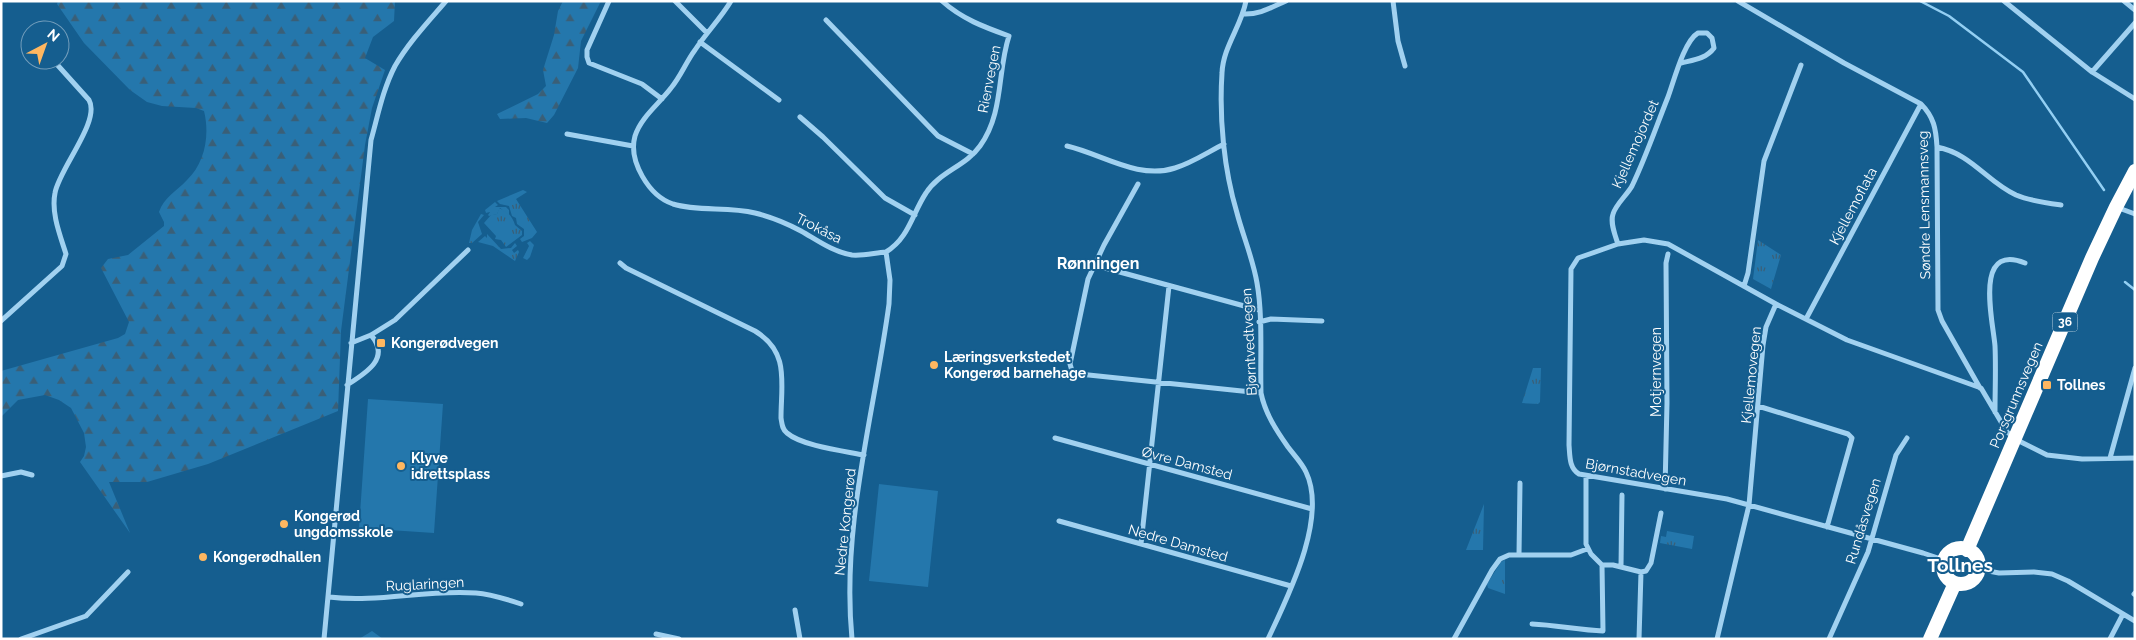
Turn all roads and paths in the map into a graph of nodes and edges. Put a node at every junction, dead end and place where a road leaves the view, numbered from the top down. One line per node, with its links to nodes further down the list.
1 (446, 1): 56 (street)
2 (609, 1): 23 (street)
3 (675, 1): 16 (street)
4 (731, 1): 16 (street)
5 (942, 1): 33 (street, Rienvegen)
6 (1246, 1): 13 (street, Bjørntvedtvegen)
7 (1286, 1): 13 (street)
8 (1393, 1): 20 (street)
9 (1738, 1): 26 (street, Søndre Lensmannsveg)
10 (2004, 1): 22 (street)
11 (2124, 1): 12 (street)
12 (2135, 10)
13 (1243, 14): 29 (street, Bjørntvedtvegen)
14 (826, 20): 33 (street)
15 (2135, 23): 22 (street)
16 (706, 33): 17 (street)
17 (700, 42): 23 (street); 25 (street)
18 (1681, 63): 18 (street, Kjellemojordet); 40 (street, Kjellemojordet)
19 (1801, 65): 48 (street)
20 (1405, 66)
21 (62, 70): 52 (street)
22 (2092, 72): 24 (street)
23 (662, 99): 30 (street)
24 (2135, 99)
25 (779, 100)
26 (1921, 104): 32 (street, Søndre Lensmannsveg); 51 (street, Kjellemoflata)
27 (800, 117): 39 (street)
28 (567, 134): 30 (street)
29 (1224, 144): 31 (street); 50 (street, Bjørntvedtvegen)
30 (633, 146): 42 (street, Trokåsa)
31 (1067, 146)
32 (1937, 147): 36 (street); 60 (street, Søndre Lensmannsveg)
33 (973, 154): 39 (street, Rienvegen)
34 (2135, 171): 37 (highway, Porsgrunnsvegen / 36)
35 (1138, 184): 46 (street)
36 (2061, 205)
37 (2116, 207): 38 (street); 66 (highway, Porsgrunnsvegen / 36)
38 (2135, 214)
39 (915, 215): 42 (street, Rienvegen)
40 (1618, 244): 48 (street); 73 (street, Bjørnstadvegen)
41 (468, 250): 55 (street)
42 (886, 252): 67 (street)
43 (1668, 254): 75 (street, Motjernvegen)
44 (620, 263): 67 (street, Nedre Kongerød)
45 (2025, 263): 63 (street)
46 (1094, 265): 47 (street); 58 (street)
47 (1170, 286): 50 (street); 58 (street)
48 (1744, 286): 49 (street)
49 (1776, 304): 51 (street); 62 (street, Kjellemovegen)
50 (1259, 310): 54 (street, Bjørntvedtvegen)
51 (1806, 319): 60 (street)
52 (1, 321)
53 (1322, 321): 54 (street)
54 (1259, 322): 61 (street, Bjørntvedtvegen)
55 (371, 335): 56 (street); 59 (street)
56 (351, 342): 59 (street)
57 (2135, 368): 68 (street)
58 (1159, 383): 61 (street); 70 (street)
59 (347, 385): 95 (street)
60 (1980, 388): 63 (street)
61 (1261, 393): 78 (street, Bjørntvedtvegen)
62 (1758, 406): 77 (street, Kjellemovegen); 81 (street)
63 (1995, 412): 66 (street)
64 (1055, 438): 70 (street, Øvre Damsted)
65 (1907, 438): 82 (street, Rundåsvegen)
66 (2015, 438): 68 (street); 85 (highway, Porsgrunnsvegen / 36)
67 (864, 455): 107 (street, Nedre Kongerød)
68 (2110, 458): 69 (street)
69 (2135, 458)
70 (1150, 465): 78 (street, Øvre Damsted); 83 (street)
71 (32, 475): 72 (street)
72 (1, 476)
73 (1586, 476): 75 (street, Bjørnstadvegen); 84 (street)
74 (1520, 483): 86 (street)
75 (1665, 489): 77 (street, Bjørnstadvegen)
76 (1622, 495): 89 (street)
77 (1749, 505): 81 (street, Bjørnstadvegen); 111 (street, Kjellemovegen)
78 (1312, 509): 94 (street, Bjørntvedtvegen)
79 (1661, 513): 92 (street)
80 (1059, 521): 83 (street, Nedre Damsted)
81 (1827, 527): 82 (street, Bjørnstadvegen)
82 (1872, 540): 87 (street, Bjørnstadvegen); 112 (street, Rundåsvegen)
83 (1141, 544): 94 (street, Nedre Damsted)
84 (1587, 548): 86 (street); 88 (street)
85 (1967, 550): 87 (highway); 90 (highway)
86 (1519, 555): 109 (street)
87 (1944, 560): 93 (highway)
88 (1602, 565): 89 (street); 100 (street)
89 (1621, 567): 92 (street)
90 (1978, 569): 93 (highway); 98 (street)
91 (128, 572): 103 (street)
92 (1641, 572): 110 (street)
93 (1955, 583): 113 (highway)
94 (1291, 586): 108 (street, Bjørntvedtvegen)
95 (328, 597): 96 (street, Ruglaringen); 104 (street)
96 (521, 604)
97 (795, 610): 106 (street)
98 (2123, 614): 99 (street); 114 (street)
99 (2135, 621)
100 (1532, 624)
101 (656, 634): 102 (street)
102 (671, 638): 105 (street)
103 (21, 639)
104 (324, 639)
105 (679, 639)
106 (800, 639)
107 (852, 639)
108 (1268, 639)
109 (1454, 639)
110 (1639, 639)
111 (1717, 639)
112 (1829, 639)
113 (1930, 639)
114 (2110, 639)

